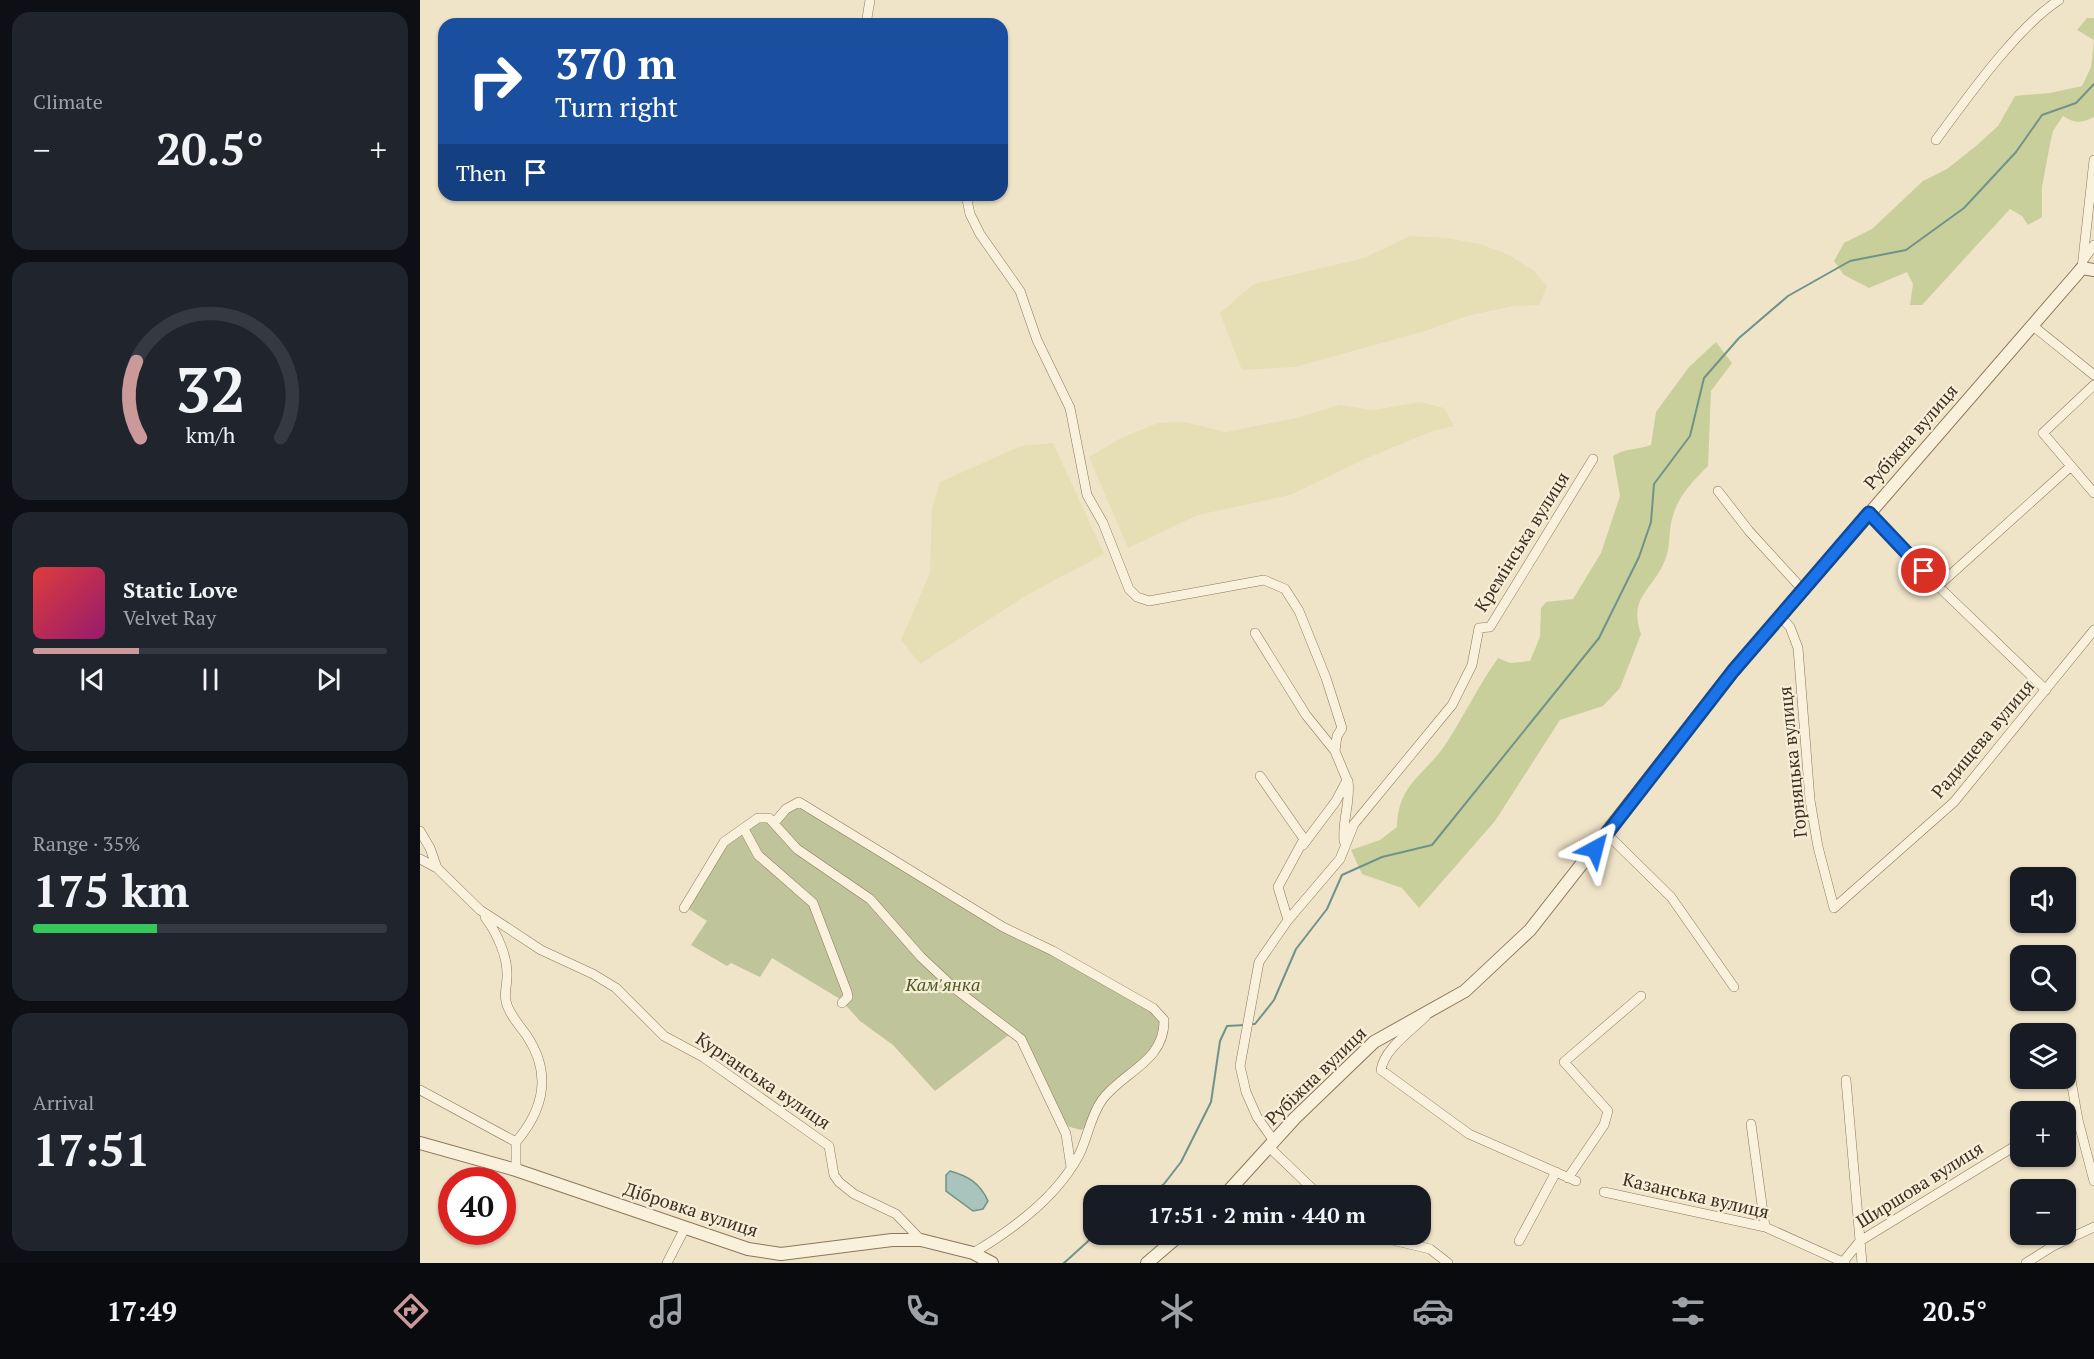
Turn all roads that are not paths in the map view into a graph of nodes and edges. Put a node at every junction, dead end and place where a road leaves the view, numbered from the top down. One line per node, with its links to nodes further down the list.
1 (870, 0): 3 (street)
2 (2060, 0): 4 (street)
3 (867, 18)
4 (1936, 140)
5 (2094, 160): 8 (street)
6 (967, 201): 23 (street)
7 (2094, 245): 8 (street)
8 (2086, 266): 9 (street, Рубіжна вулиця)
9 (2033, 326): 10 (street); 16 (street, Рубіжна вулиця)
10 (2094, 375)
11 (2094, 385): 13 (street)
12 (1593, 459): 31 (street, Кремінська вулиця)
13 (2071, 466): 15 (street); 17 (street)
14 (1718, 491): 18 (street)
15 (2094, 493)
16 (1869, 513): 17 (street); 18 (street, Рубіжна вулиця)
17 (1938, 586): 22 (street)
18 (1803, 590): 19 (street, Рубіжна вулиця)
19 (1780, 616): 29 (street, Рубіжна вулиця); 35 (street, Горняцька вулиця)
20 (2094, 630): 22 (street, Радищева вулиця)
21 (1255, 633): 23 (street)
22 (2046, 690): 35 (street, Радищева вулиця)
23 (1335, 751): 24 (street)
24 (1342, 771): 30 (street); 31 (street)
25 (1260, 776): 30 (street)
26 (775, 822): 27 (street); 53 (street); 53 (street)
27 (744, 829): 34 (street); 40 (street)
28 (420, 831): 33 (street)
29 (1607, 834): 38 (street); 41 (street, Рубіжна вулиця)
30 (1303, 844): 37 (street)
31 (1345, 845): 37 (street, Кремінська вулиця)
32 (420, 859): 33 (street, Курганська вулиця)
33 (437, 868): 36 (street, Курганська вулиця)
34 (684, 908)
35 (1834, 908)
36 (480, 910): 47 (street); 63 (street, Курганська вулиця)
37 (1288, 920): 49 (street, Кремінська вулиця)
38 (1734, 987)
39 (1641, 996): 55 (street)
40 (842, 1003)
41 (1434, 1009): 49 (street, Рубіжна вулиця); 55 (street)
42 (1846, 1080): 65 (street)
43 (2073, 1089): 45 (street)
44 (420, 1090): 47 (street)
45 (2078, 1120): 56 (street)
46 (1751, 1124): 60 (street)
47 (516, 1142): 52 (street)
48 (420, 1143): 51 (street, Дібровка вулиця)
49 (1272, 1144): 57 (street, Рубіжна вулиця); 58 (street, Кремінська вулиця)
50 (2010, 1149): 65 (street, Ширшова вулиця)
51 (505, 1167)
52 (516, 1167)
53 (1071, 1167): 68 (street)
54 (516, 1170): 62 (street, Дібровка вулиця)
55 (1556, 1172): 64 (street)
56 (2094, 1181)
57 (1234, 1185)
58 (1310, 1185)
59 (1604, 1192): 60 (street, Казанська вулиця)
60 (1765, 1227): 69 (street, Казанська вулиця)
61 (2094, 1227): 75 (street)
62 (685, 1228): 63 (street, Дібровка вулиця); 70 (street)
63 (921, 1240): 68 (street, Дібровка вулиця)
64 (1519, 1241)
65 (1860, 1241): 69 (street, Ширшова вулиця); 74 (street)
66 (1168, 1245): 72 (street)
67 (1413, 1245): 73 (street)
68 (973, 1253): 71 (street, Дібровка вулиця)
69 (1844, 1262)
70 (667, 1263)
71 (992, 1263)
72 (1147, 1263)
73 (1448, 1263)
74 (1862, 1263)
75 (2026, 1263)

